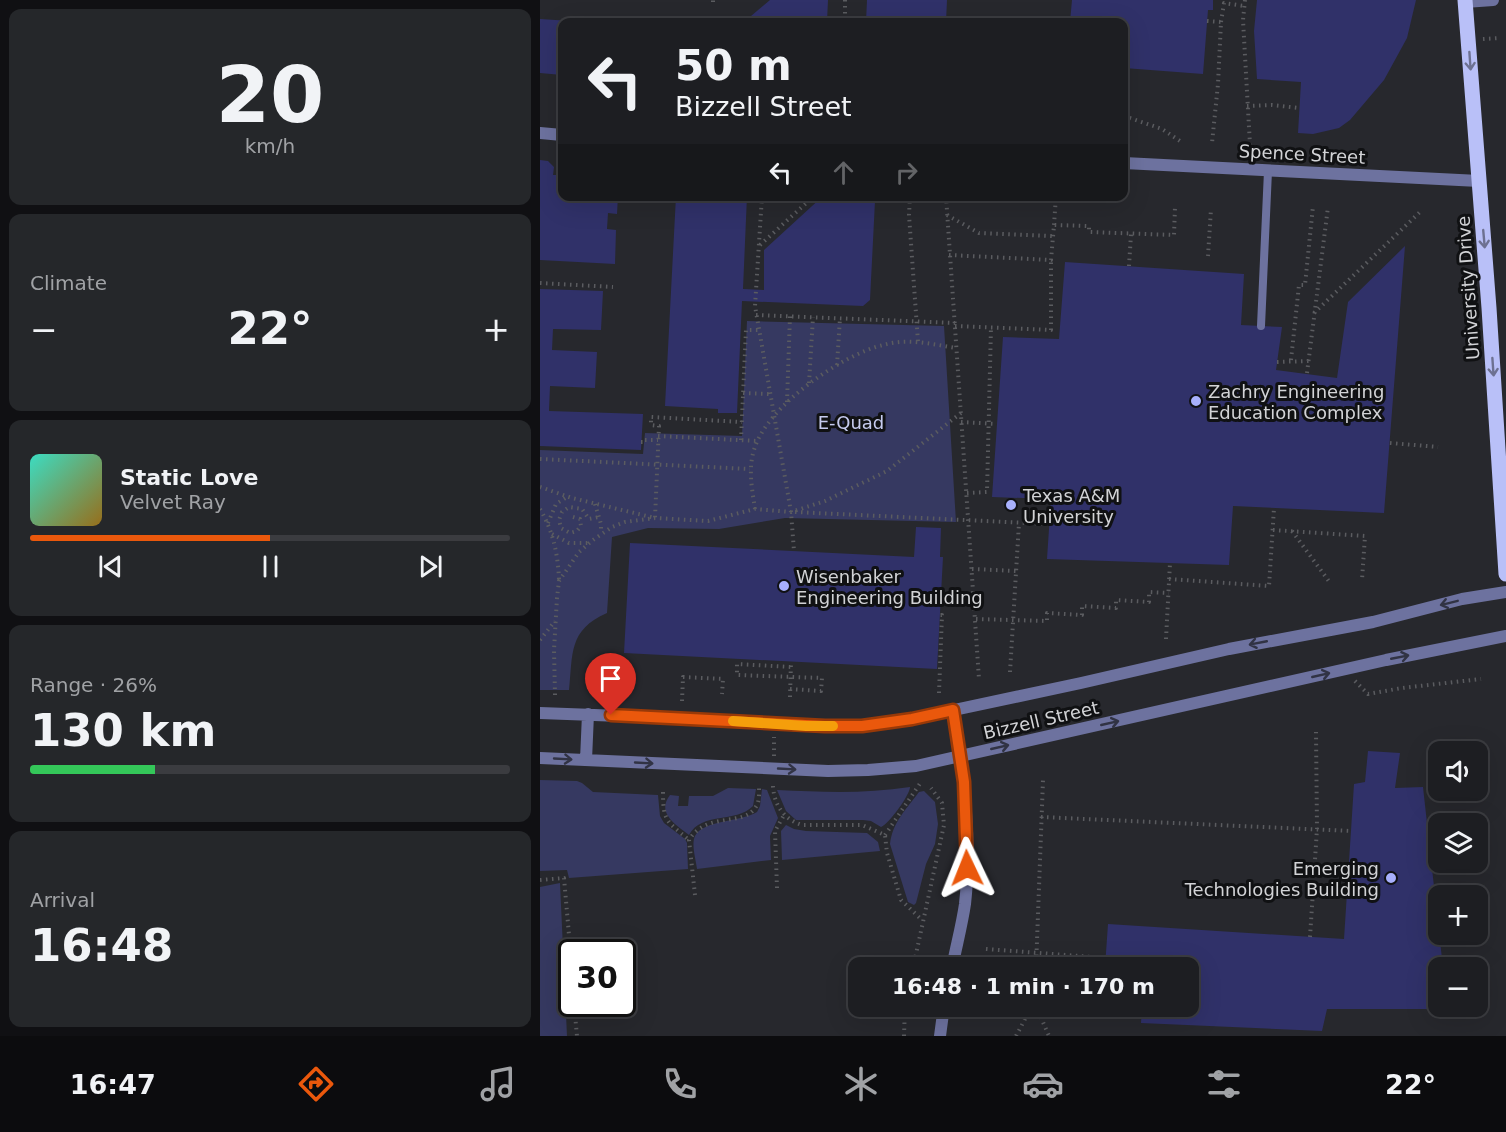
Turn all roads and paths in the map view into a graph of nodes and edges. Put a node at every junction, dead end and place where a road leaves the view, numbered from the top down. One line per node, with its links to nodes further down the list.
1 (845, 0): 6 (path)
2 (1245, 0): 5 (path)
3 (1493, 0): 4 (street)
4 (1465, 1): 21 (main road, University Drive, one-way to 21)
5 (1244, 6): 8 (path); 11 (path)
6 (845, 18)
7 (1207, 21): 8 (path)
8 (1221, 22): 17 (path)
9 (1500, 38): 10 (path)
10 (1482, 39)
11 (1247, 106): 12 (path); 18 (path)
12 (1299, 108)
13 (1128, 119): 16 (path)
14 (540, 133): 15 (street)
15 (558, 135)
16 (1180, 141)
17 (1212, 143)
18 (1250, 145)
19 (1128, 163): 20 (street, Spence Street)
20 (1268, 171): 21 (street, Spence Street); 52 (lane)
21 (1479, 181): 107 (main road, University Drive, one-way to 107)
22 (762, 201): 38 (path)
23 (809, 201): 31 (path)
24 (910, 201): 50 (path)
25 (946, 201): 33 (path)
26 (1056, 201): 35 (path)
27 (1313, 206): 57 (path)
28 (1175, 207): 36 (path)
29 (1328, 207): 45 (path)
30 (1211, 209): 40 (path)
31 (798, 212): 34 (path); 38 (path)
32 (1420, 212): 45 (path)
33 (947, 215): 37 (path); 39 (path)
34 (801, 216)
35 (1054, 225): 36 (path); 37 (path)
36 (1131, 234): 42 (path)
37 (1052, 236): 41 (path)
38 (760, 246): 46 (path)
39 (949, 255): 41 (path); 51 (path)
40 (1208, 256)
41 (1051, 260): 53 (path)
42 (1129, 266)
43 (540, 284): 44 (path)
44 (613, 287)
45 (1314, 313): 58 (path)
46 (756, 315): 47 (path); 54 (path)
47 (790, 316): 48 (path); 65 (path)
48 (813, 317): 49 (path); 62 (path)
49 (840, 318): 50 (path); 60 (path)
50 (917, 321): 51 (path); 55 (path)
51 (955, 325): 53 (path); 56 (path)
52 (1261, 326)
53 (991, 327): 70 (path)
54 (759, 330): 63 (path); 64 (path)
55 (918, 342): 56 (path); 60 (path)
56 (956, 348): 66 (path)
57 (1291, 360): 58 (path); 59 (path)
58 (1309, 361): 61 (path)
59 (1277, 362)
60 (837, 366): 62 (path)
61 (1307, 373)
62 (809, 384): 65 (path)
63 (743, 393): 64 (path); 68 (path)
64 (770, 394): 67 (path)
65 (787, 403): 67 (path)
66 (961, 413): 69 (path); 90 (path)
67 (774, 417): 74 (path); 90 (path)
68 (742, 422): 72 (path); 73 (path)
69 (962, 422): 70 (path); 82 (path)
70 (988, 423): 71 (path); 82 (path)
71 (996, 424)
72 (658, 438): 73 (path); 75 (path); 79 (path)
73 (741, 440): 74 (path)
74 (758, 441): 80 (path)
75 (641, 442)
76 (1390, 443): 77 (path)
77 (1438, 447)
78 (540, 459): 79 (path)
79 (657, 465): 80 (path); 93 (path)
80 (750, 469): 89 (path)
81 (540, 487): 83 (path)
82 (967, 493): 94 (path)
83 (568, 496): 84 (path); 95 (path)
84 (579, 499): 85 (path); 86 (path)
85 (595, 504): 92 (path); 93 (path)
86 (576, 507): 91 (path); 92 (path)
87 (1274, 508): 98 (path)
88 (540, 509): 95 (path)
89 (754, 509): 90 (path); 93 (path)
90 (791, 512): 94 (path); 103 (path)
91 (573, 517)
92 (599, 517): 101 (path)
93 (655, 518): 101 (path)
94 (968, 520): 96 (path); 105 (path)
95 (548, 523): 100 (path)
96 (1019, 523): 97 (path); 106 (path)
97 (1049, 524)
98 (1273, 530): 99 (path); 108 (path)
99 (1292, 531): 109 (path); 111 (path)
100 (552, 533): 102 (path); 110 (path)
101 (601, 534): 102 (path)
102 (589, 543): 110 (path)
103 (794, 551)
104 (1170, 563): 108 (path)
105 (972, 569): 106 (path); 115 (path)
106 (1016, 571): 116 (path)
107 (1506, 574)
108 (1169, 579): 113 (path)
109 (1362, 580)
110 (559, 581): 117 (path)
111 (1331, 584)
112 (1506, 592): 132 (street, Bizzell Street, one-way to 132)
113 (1169, 594): 116 (path); 119 (path)
114 (940, 615): 127 (path)
115 (976, 619): 116 (path); 124 (path)
116 (1013, 619): 122 (path)
117 (556, 620): 120 (path); 129 (path)
118 (1506, 636): 121 (street, Bizzell Street, one-way to 118)
119 (1166, 639)
120 (540, 640)
121 (1343, 670): 125 (path); 137 (street, Bizzell Street, one-way to 121)
122 (1010, 672)
123 (791, 677): 123 (path); 126 (path); 126 (path)
124 (979, 679)
125 (1481, 679)
126 (790, 689): 130 (path)
127 (939, 693)
128 (722, 694): 131 (path)
129 (555, 695)
130 (790, 697)
131 (682, 701)
132 (953, 710): 134 (street, Bizzell Street); 137 (street)
133 (540, 712): 134 (street, Bizzell Street)
134 (588, 714): 139 (street)
135 (1316, 732): 149 (path)
136 (774, 736): 140 (path)
137 (962, 757): 139 (street, Bizzell Street, one-way to 137); 162 (street)
138 (540, 758): 139 (street, Bizzell Street, one-way to 139)
139 (586, 760)
140 (774, 760)
141 (1043, 780): 148 (path)
142 (921, 782): 151 (path)
143 (759, 785): 152 (path)
144 (772, 786): 147 (path)
145 (931, 788): 156 (path)
146 (663, 792): 152 (path)
147 (784, 815): 151 (path); 154 (path)
148 (1041, 818): 149 (path); 160 (path)
149 (1317, 829): 150 (path); 157 (path)
150 (1352, 831)
151 (885, 835): 156 (path)
152 (689, 840): 155 (path)
153 (540, 880): 158 (path)
154 (777, 888)
155 (695, 895)
156 (922, 920): 161 (path)
157 (1310, 937)
158 (569, 939)
159 (986, 949): 160 (path)
160 (1036, 953): 163 (path); 164 (path)
161 (915, 957)
162 (954, 957)
163 (1036, 957)
164 (1092, 957)
165 (575, 1017): 170 (path)
166 (905, 1017): 171 (path)
167 (943, 1017): 172 (street)
168 (1027, 1017): 173 (path)
169 (1040, 1017): 174 (path)
170 (577, 1036)
171 (904, 1036)
172 (940, 1036)
173 (1016, 1036)
174 (1049, 1036)

